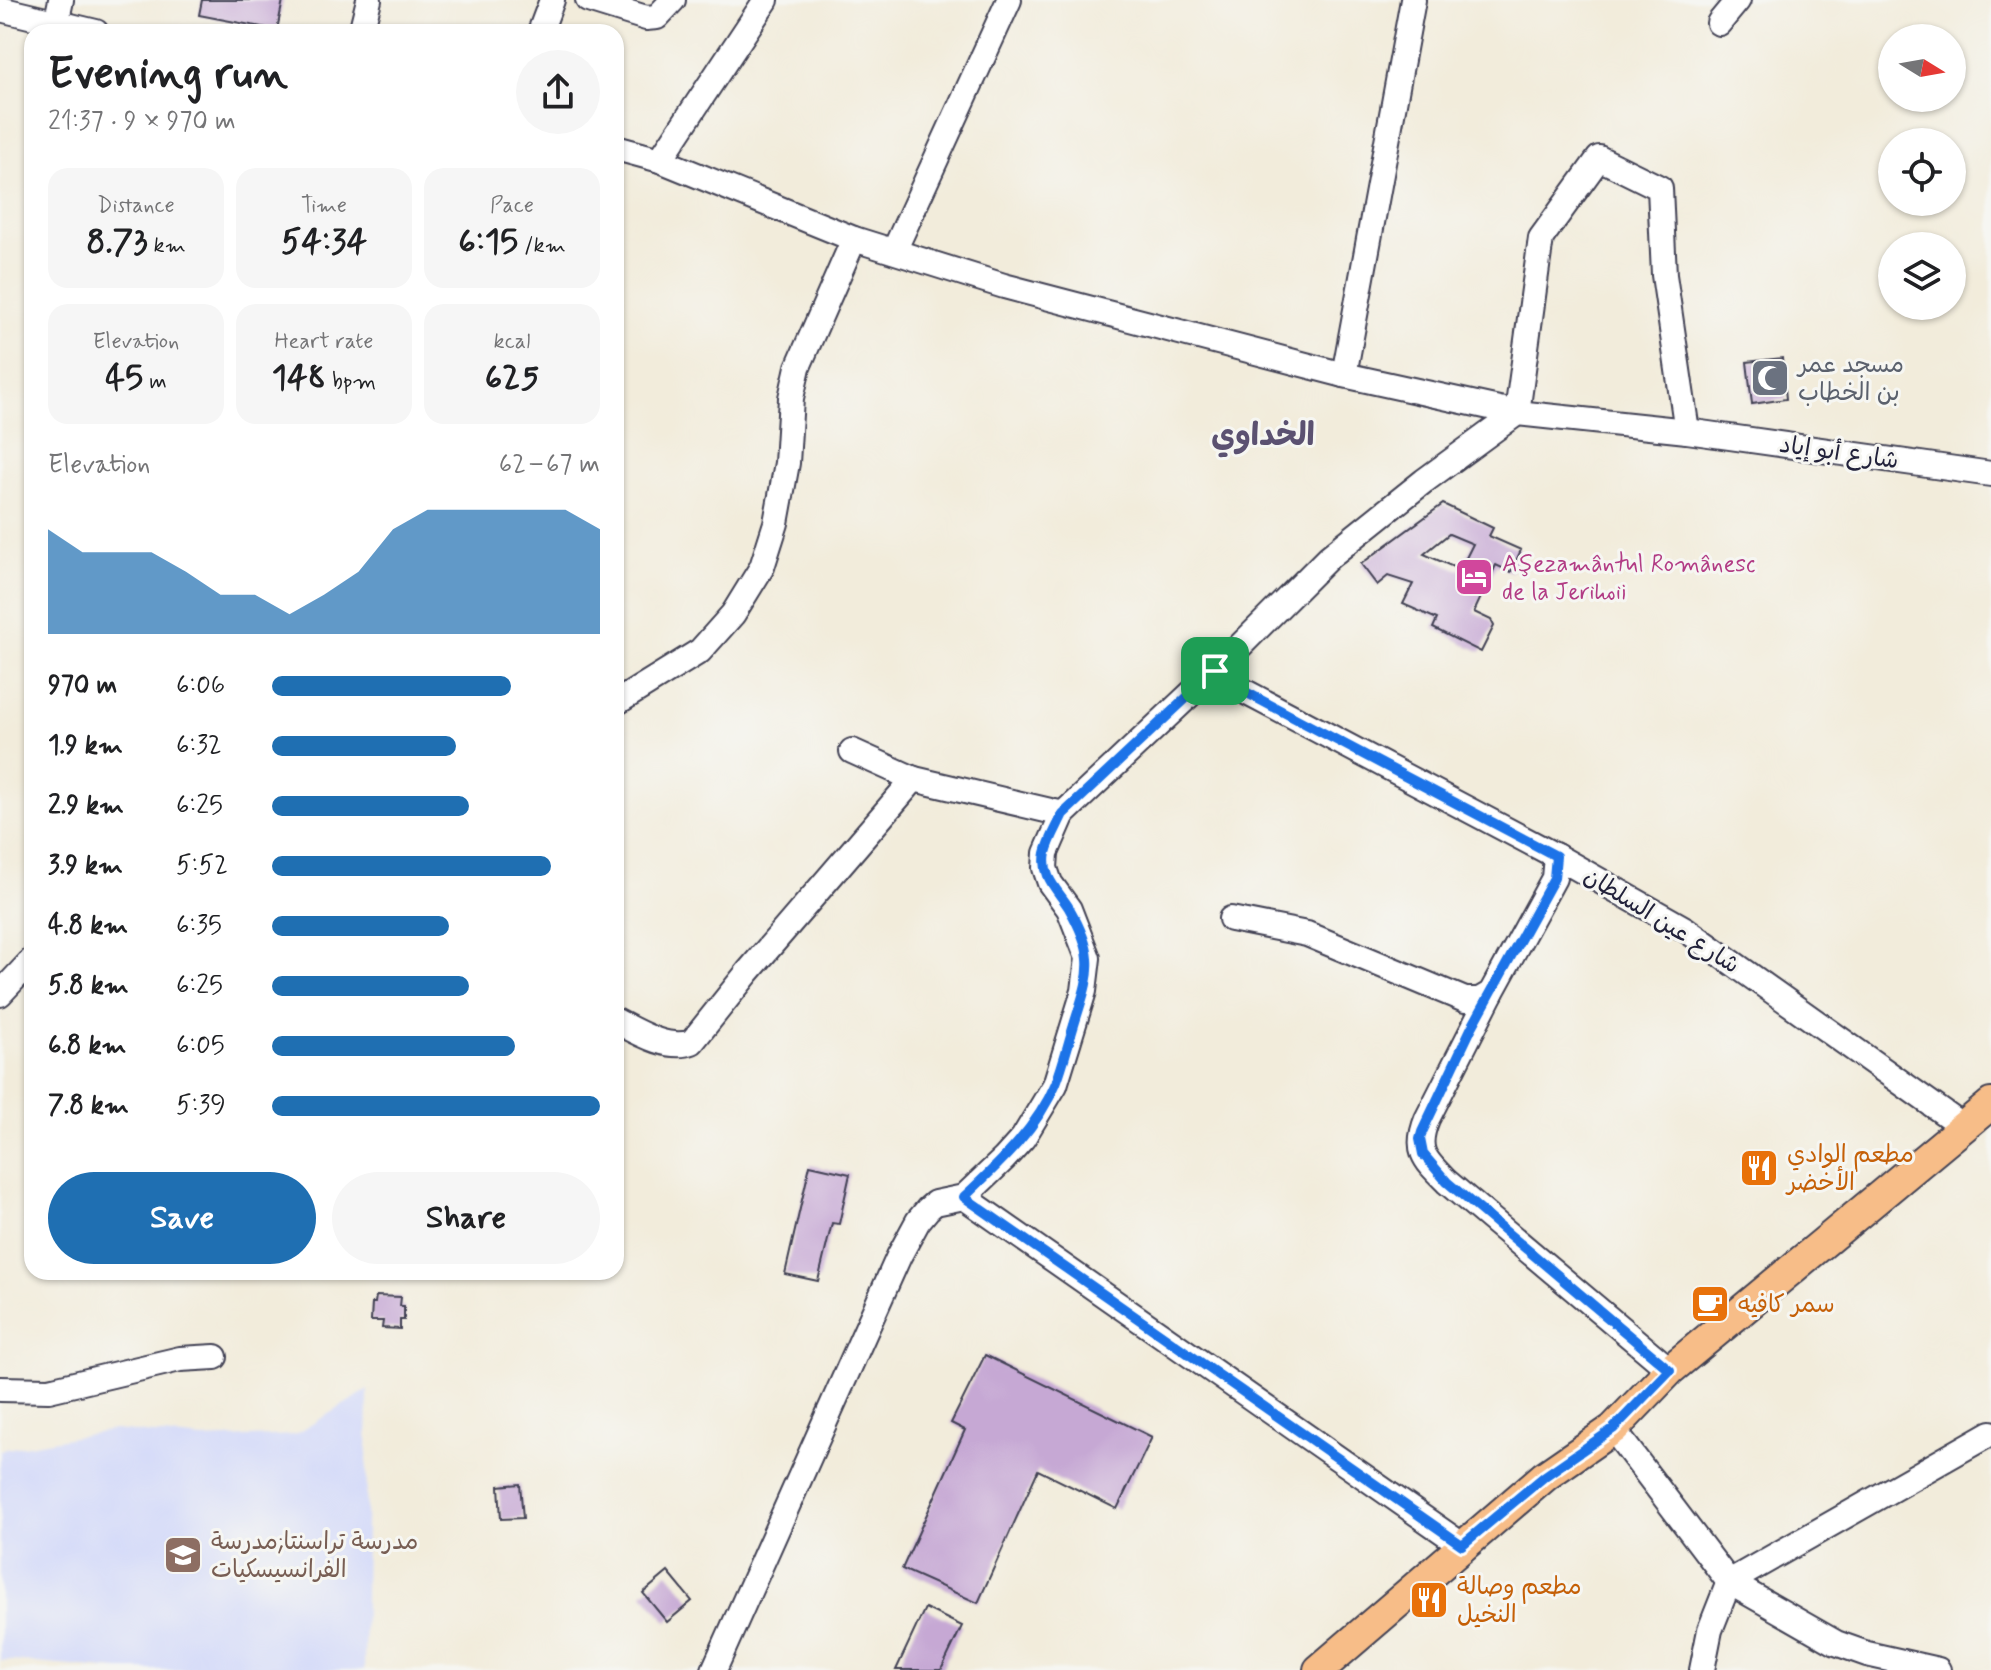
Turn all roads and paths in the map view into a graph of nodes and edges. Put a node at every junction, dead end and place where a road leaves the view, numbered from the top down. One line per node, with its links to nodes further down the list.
1 (61, 0): 12 (street)
2 (369, 0): 13 (street)
3 (552, 0): 14 (street)
4 (588, 0): 5 (street)
5 (673, 0)
6 (766, 0): 16 (street)
7 (1009, 0): 18 (street)
8 (1413, 0): 19 (street)
9 (1738, 0): 11 (street)
10 (0, 9): 12 (street)
11 (1719, 23)
12 (56, 24)
13 (363, 24)
14 (543, 24)
15 (624, 150): 16 (street, شارع أبو إياد)
16 (660, 160): 17 (street, شارع أبو إياد)
17 (854, 239): 18 (street, شارع أبو إياد); 24 (street)
18 (894, 251): 19 (street, شارع أبو إياد)
19 (1344, 375): 20 (street, شارع أبو إياد)
20 (1517, 413): 21 (street, شارع أبو إياد); 21 (street); 23 (street)
21 (1687, 431): 22 (street, شارع أبو إياد)
22 (1991, 474)
23 (1215, 671): 27 (street); 28 (street, شارع عين السلطان)
24 (624, 698)
25 (852, 751): 26 (street)
26 (914, 779): 27 (street); 34 (street)
27 (1063, 814): 38 (street)
28 (1556, 856): 31 (street); 37 (street, شارع عين السلطان)
29 (1231, 919): 33 (street)
30 (24, 968): 32 (street)
31 (1491, 993): 33 (street); 35 (street)
32 (0, 994)
33 (1465, 1000): 35 (street)
34 (624, 1025)
35 (1471, 1029): 40 (street)
36 (1991, 1104): 37 (main road)
37 (1965, 1128): 40 (main road)
38 (964, 1197): 44 (street); 46 (street)
39 (215, 1357): 41 (street)
40 (1670, 1370): 42 (main road)
41 (0, 1389)
42 (1613, 1429): 44 (main road); 45 (street)
43 (1991, 1433): 45 (street)
44 (1462, 1545): 47 (main road)
45 (1729, 1582): 48 (street); 49 (street)
46 (714, 1670)
47 (1319, 1670)
48 (1702, 1670)
49 (1938, 1670)

